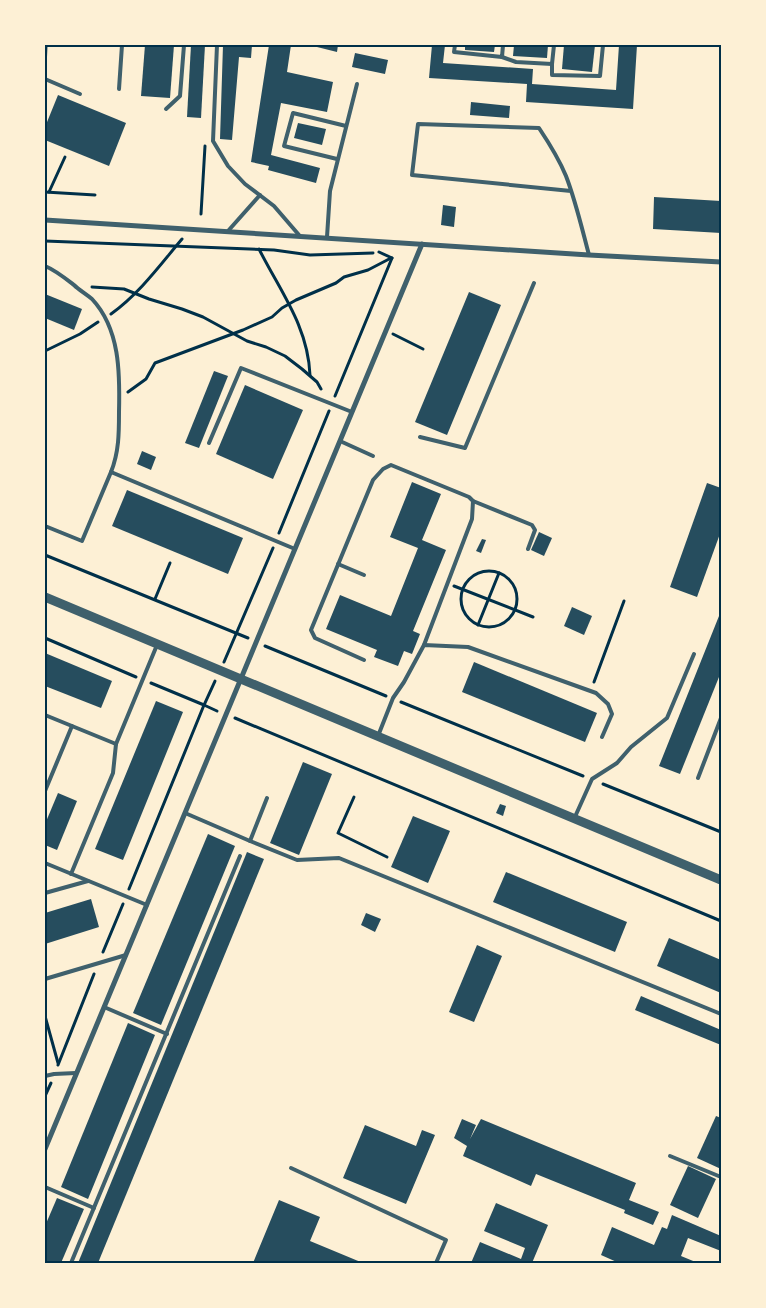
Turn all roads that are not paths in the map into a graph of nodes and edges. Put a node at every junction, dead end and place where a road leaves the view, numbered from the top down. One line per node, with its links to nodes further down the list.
1 (122, 45): 12 (lane)
2 (184, 45): 14 (lane)
3 (217, 45): 18 (lane)
4 (455, 45): 8 (lane)
5 (503, 45): 8 (lane)
6 (554, 45): 9 (lane)
7 (603, 45): 9 (lane)
8 (502, 57): 9 (lane)
9 (552, 64)
10 (45, 79): 13 (lane)
11 (356, 84): 15 (lane)
12 (119, 89)
13 (80, 94)
14 (166, 109)
15 (346, 126): 16 (lane); 16 (lane)
16 (337, 159): 22 (lane)
17 (571, 191): 17 (lane); 24 (lane)
18 (260, 195): 20 (lane); 21 (lane)
19 (45, 220): 20 (street)
20 (228, 231): 21 (street)
21 (300, 235): 22 (street)
22 (327, 237): 23 (street)
23 (422, 244): 24 (street); 28 (street)
24 (589, 255): 25 (street)
25 (721, 262)
26 (45, 266): 33 (lane)
27 (534, 283): 29 (lane)
28 (352, 412): 30 (street); 31 (lane)
29 (420, 437)
30 (340, 441): 32 (lane); 36 (street)
31 (210, 443)
32 (373, 456)
33 (111, 472): 35 (lane); 36 (lane)
34 (473, 501): 37 (lane); 38 (lane); 42 (lane)
35 (45, 526)
36 (294, 549): 45 (street)
37 (528, 549)
38 (338, 564): 39 (lane); 44 (lane)
39 (364, 575)
40 (45, 597): 41 (street)
41 (158, 644): 45 (street); 51 (lane)
42 (424, 646): 49 (lane); 50 (lane)
43 (694, 654): 56 (lane)
44 (364, 660)
45 (241, 679): 49 (street); 55 (street)
46 (45, 715): 48 (lane)
47 (721, 718): 52 (lane)
48 (72, 726): 51 (lane); 53 (lane)
49 (378, 736): 56 (street)
50 (602, 737)
51 (116, 744): 60 (lane)
52 (698, 778)
53 (45, 791)
54 (267, 798): 57 (lane)
55 (185, 813): 57 (lane); 64 (street)
56 (574, 818): 61 (street)
57 (250, 841): 68 (lane)
58 (240, 856): 69 (lane)
59 (45, 863): 60 (lane)
60 (71, 874): 62 (lane)
61 (721, 880)
62 (88, 881): 63 (lane); 64 (lane)
63 (45, 894)
64 (147, 905): 65 (street)
65 (126, 955): 66 (lane); 67 (street)
66 (45, 979)
67 (104, 1006): 69 (lane); 70 (street)
68 (721, 1014)
69 (167, 1034): 77 (lane)
70 (76, 1073): 71 (lane); 72 (street)
71 (45, 1076)
72 (45, 1149)
73 (670, 1156): 75 (lane)
74 (291, 1168): 79 (lane)
75 (721, 1177)
76 (45, 1187): 77 (lane)
77 (94, 1208): 78 (lane)
78 (71, 1263)
79 (436, 1263)

